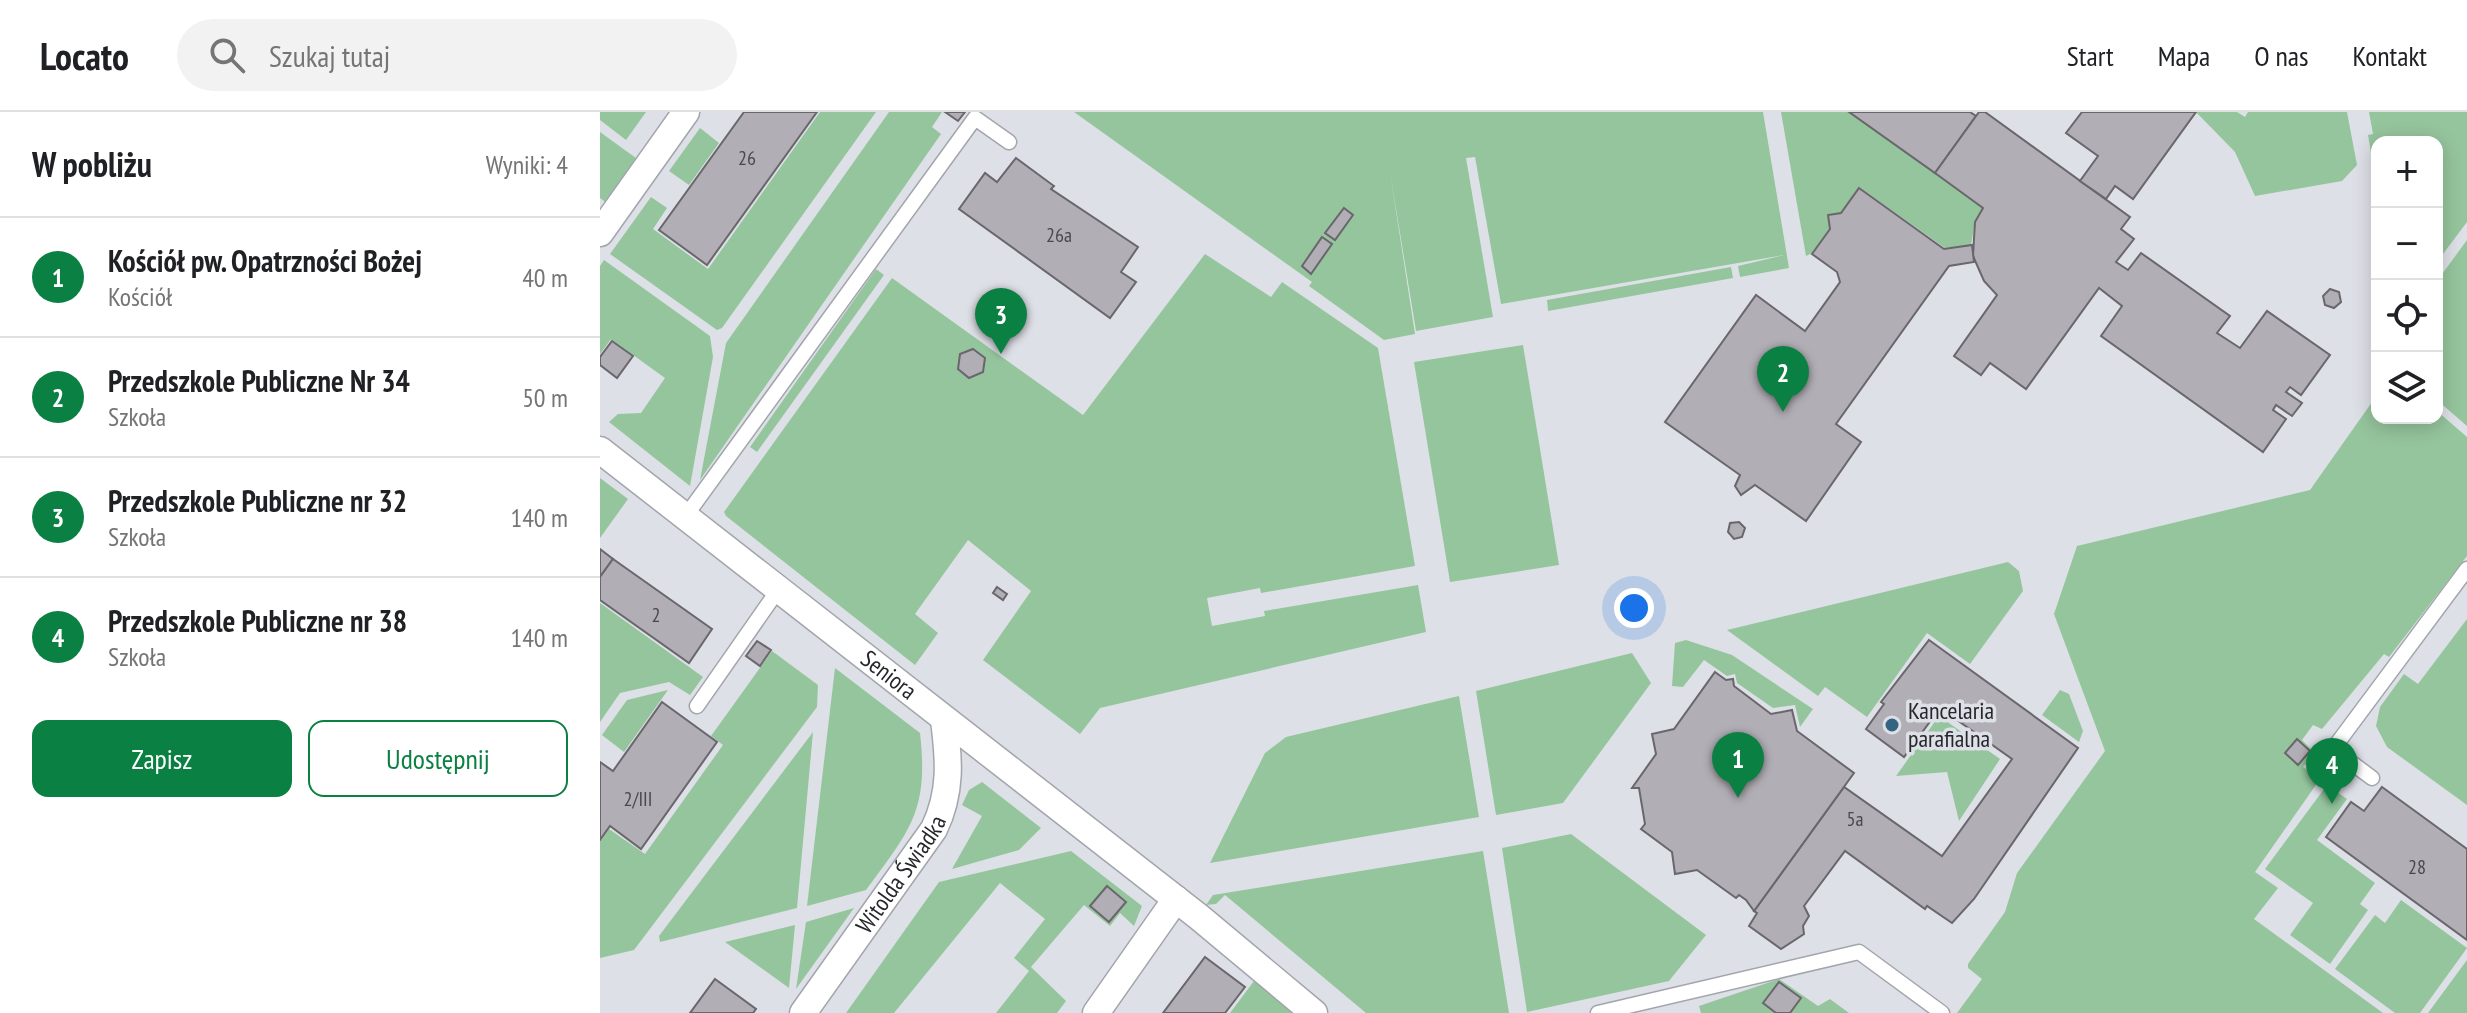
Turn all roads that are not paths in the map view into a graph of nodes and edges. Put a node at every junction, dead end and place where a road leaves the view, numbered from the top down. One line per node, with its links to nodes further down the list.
1 (686, 112): 3 (street)
2 (1009, 142): 5 (lane)
3 (600, 233)
4 (600, 450): 5 (street, Seniora)
5 (685, 517): 7 (street, Seniora)
6 (2467, 569): 10 (lane)
7 (778, 590): 8 (lane); 9 (street, Seniora)
8 (697, 706)
9 (944, 720): 11 (street, Seniora); 12 (street, Witolda Świadka)
10 (2372, 778)
11 (1176, 899): 13 (street); 14 (street, Seniora)
12 (803, 1013)
13 (1096, 1013)
14 (1314, 1013)
15 (1598, 1013): 16 (lane)
16 (1942, 1013)

